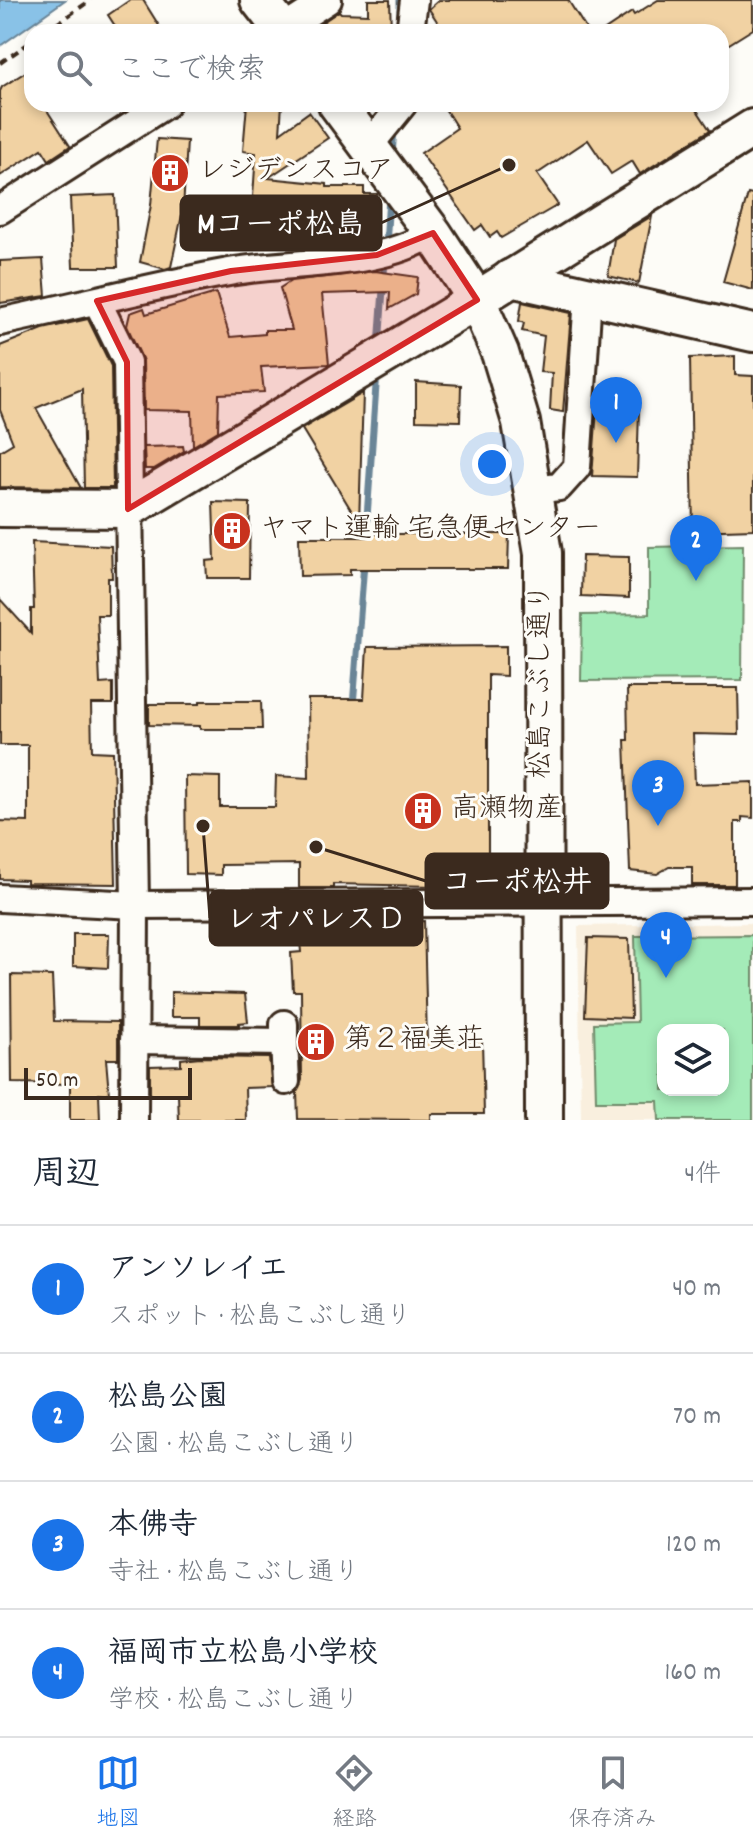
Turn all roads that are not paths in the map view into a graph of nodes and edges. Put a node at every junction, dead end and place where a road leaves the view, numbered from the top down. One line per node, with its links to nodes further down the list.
1 (259, 0): 4 (street)
2 (328, 0): 5 (street)
3 (414, 0): 6 (street)
4 (276, 24)
5 (292, 24)
6 (411, 24)
7 (153, 112): 12 (street)
8 (343, 112): 11 (street, 松島こぶし通り)
9 (397, 112): 11 (street)
10 (753, 128): 14 (street)
11 (369, 146): 13 (street, 松島こぶし通り)
12 (0, 210)
13 (433, 233): 16 (street, 松島こぶし通り); 17 (street)
14 (511, 278): 15 (street); 16 (street)
15 (588, 295): 19 (street); 20 (street)
16 (477, 300): 20 (street, 松島こぶし通り); 22 (street)
17 (97, 301): 18 (street); 22 (street)
18 (0, 322)
19 (753, 333)
20 (534, 490): 25 (street, 松島こぶし通り)
21 (0, 508): 22 (street)
22 (128, 509): 26 (street)
23 (0, 898): 26 (street)
24 (753, 901): 25 (street)
25 (543, 902): 26 (street); 30 (street, 松島こぶし通り)
26 (135, 905): 27 (street)
27 (134, 1040): 28 (street); 29 (street)
28 (286, 1081)
29 (134, 1120)
30 (544, 1120)

